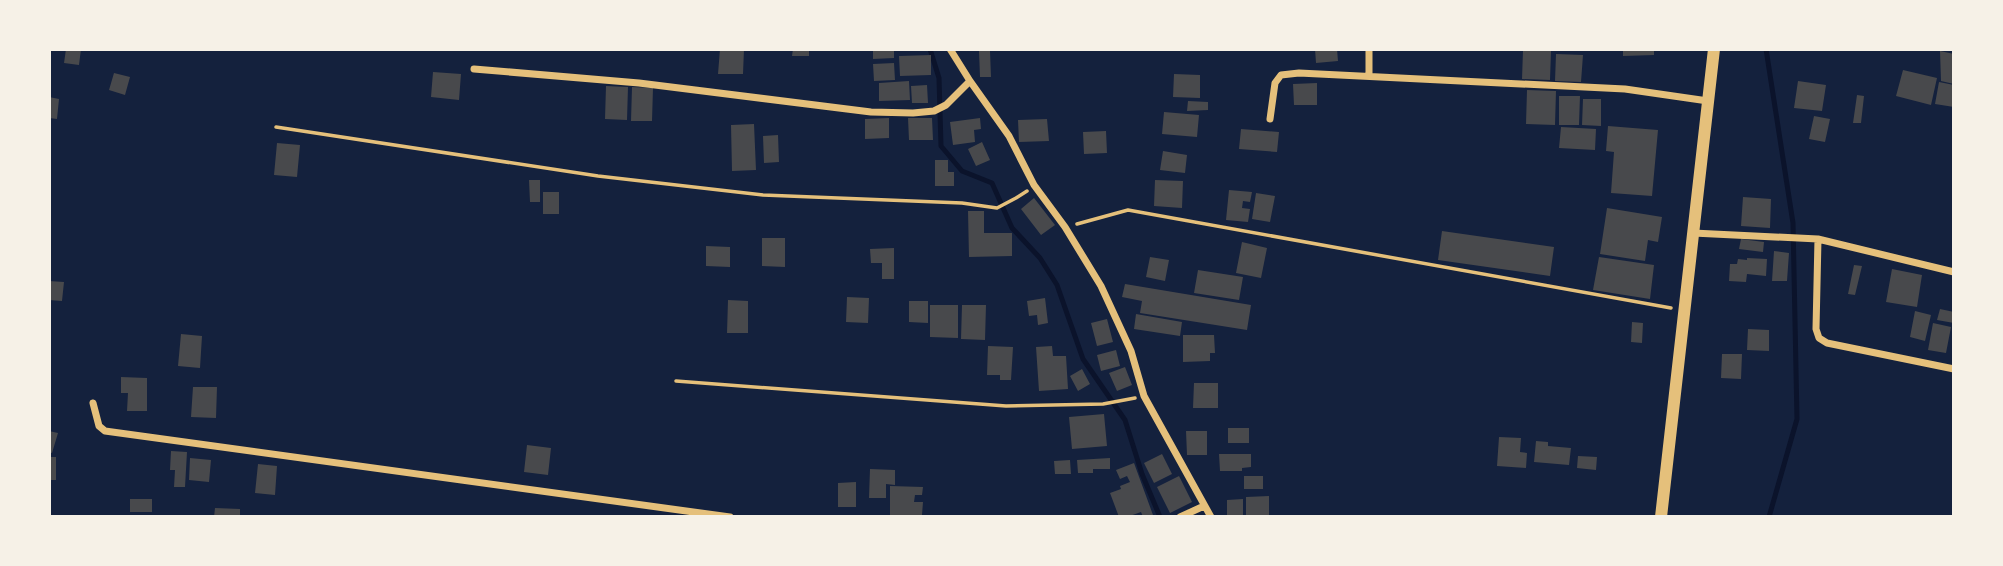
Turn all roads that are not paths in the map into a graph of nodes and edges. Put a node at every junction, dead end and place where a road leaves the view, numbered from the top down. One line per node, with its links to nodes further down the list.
1 (950, 49): 6 (street)
2 (1369, 49): 5 (street)
3 (1714, 49): 7 (main road)
4 (474, 69): 6 (street)
5 (1369, 76): 7 (street); 8 (street)
6 (970, 81): 14 (street)
7 (1708, 102): 9 (main road)
8 (1270, 119)
9 (1693, 233): 10 (street); 18 (main road)
10 (1818, 239): 11 (street); 12 (street)
11 (1954, 272)
12 (1954, 369)
13 (93, 403): 15 (street)
14 (1204, 506): 16 (street); 17 (street)
15 (730, 517)
16 (1180, 517)
17 (1211, 517)
18 (1661, 517)

